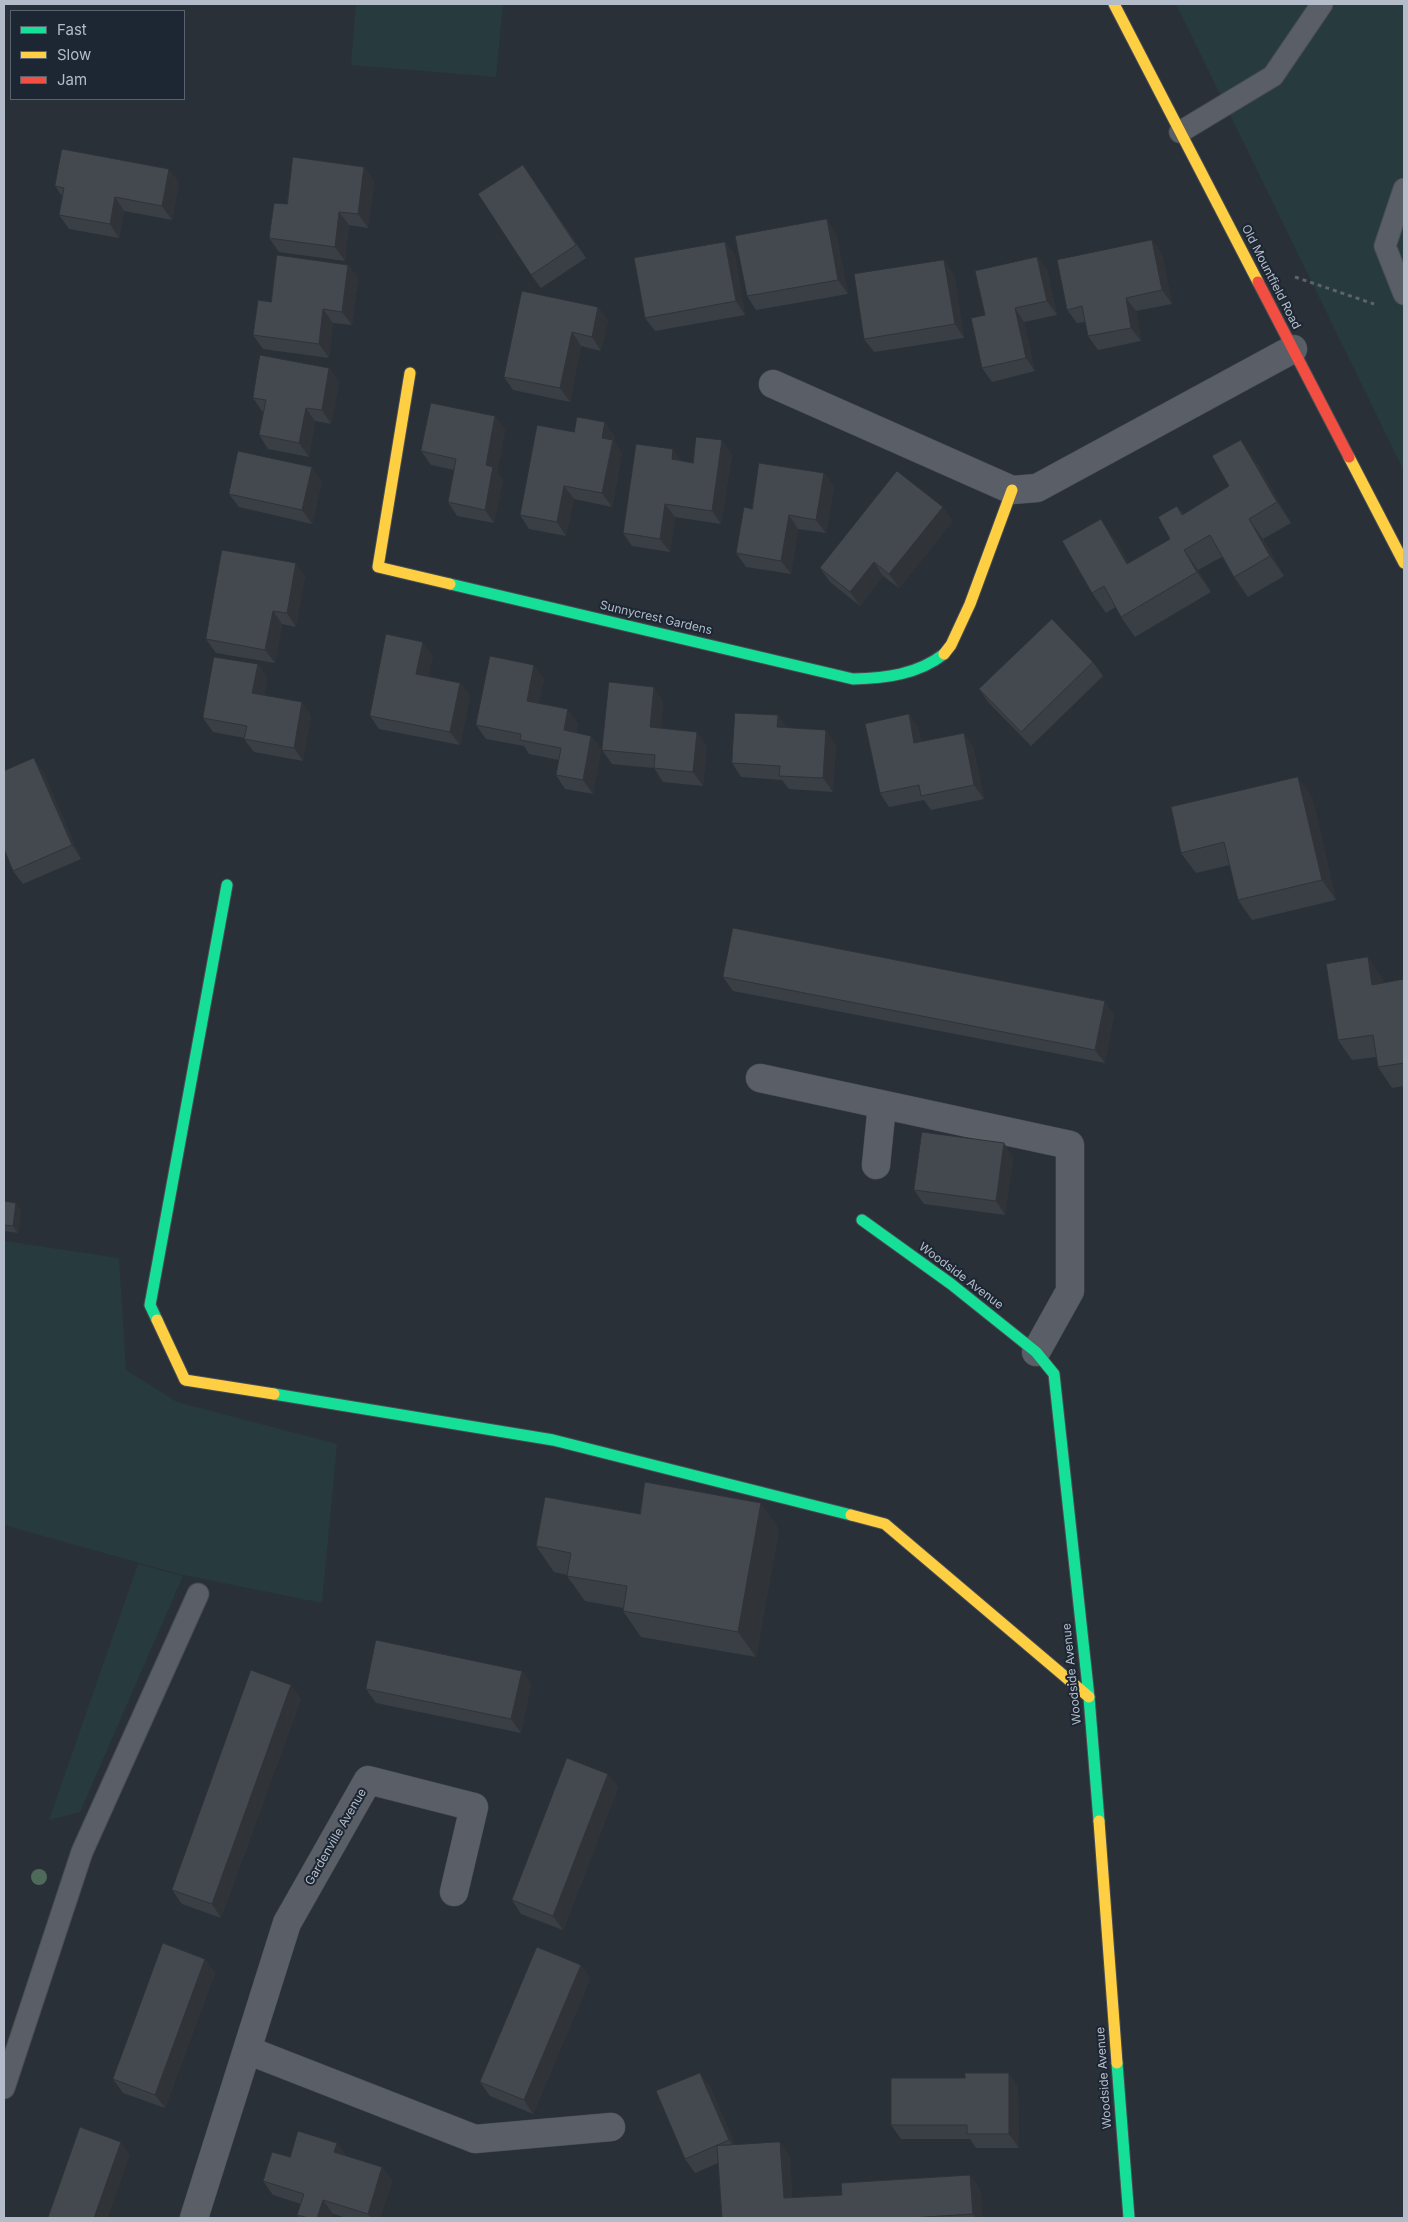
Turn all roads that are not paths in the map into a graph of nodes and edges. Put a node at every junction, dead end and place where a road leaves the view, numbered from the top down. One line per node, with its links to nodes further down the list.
1 (1114, 4): 3 (street, Old Mountfield Road)
2 (1322, 4): 3 (lane)
3 (1180, 132): 6 (street, Old Mountfield Road)
4 (1404, 189): 5 (lane)
5 (1404, 294)
6 (1293, 349): 9 (street); 10 (street, Old Mountfield Road)
7 (410, 373): 9 (street, Sunnycrest Gardens)
8 (773, 384): 9 (street)
9 (1012, 490)
10 (1404, 563)
11 (227, 885): 18 (street)
12 (760, 1078): 13 (street)
13 (882, 1105): 14 (street); 16 (street)
14 (876, 1165)
15 (862, 1220): 16 (street, Woodside Avenue)
16 (1036, 1352): 18 (street, Woodside Avenue)
17 (198, 1594): 21 (lane)
18 (1089, 1697): 24 (street, Woodside Avenue)
19 (454, 1892): 20 (street, Gardenville Avenue)
20 (247, 2050): 22 (street); 23 (street, Gardenville Avenue)
21 (4, 2088)
22 (611, 2127)
23 (194, 2218)
24 (1129, 2218)

